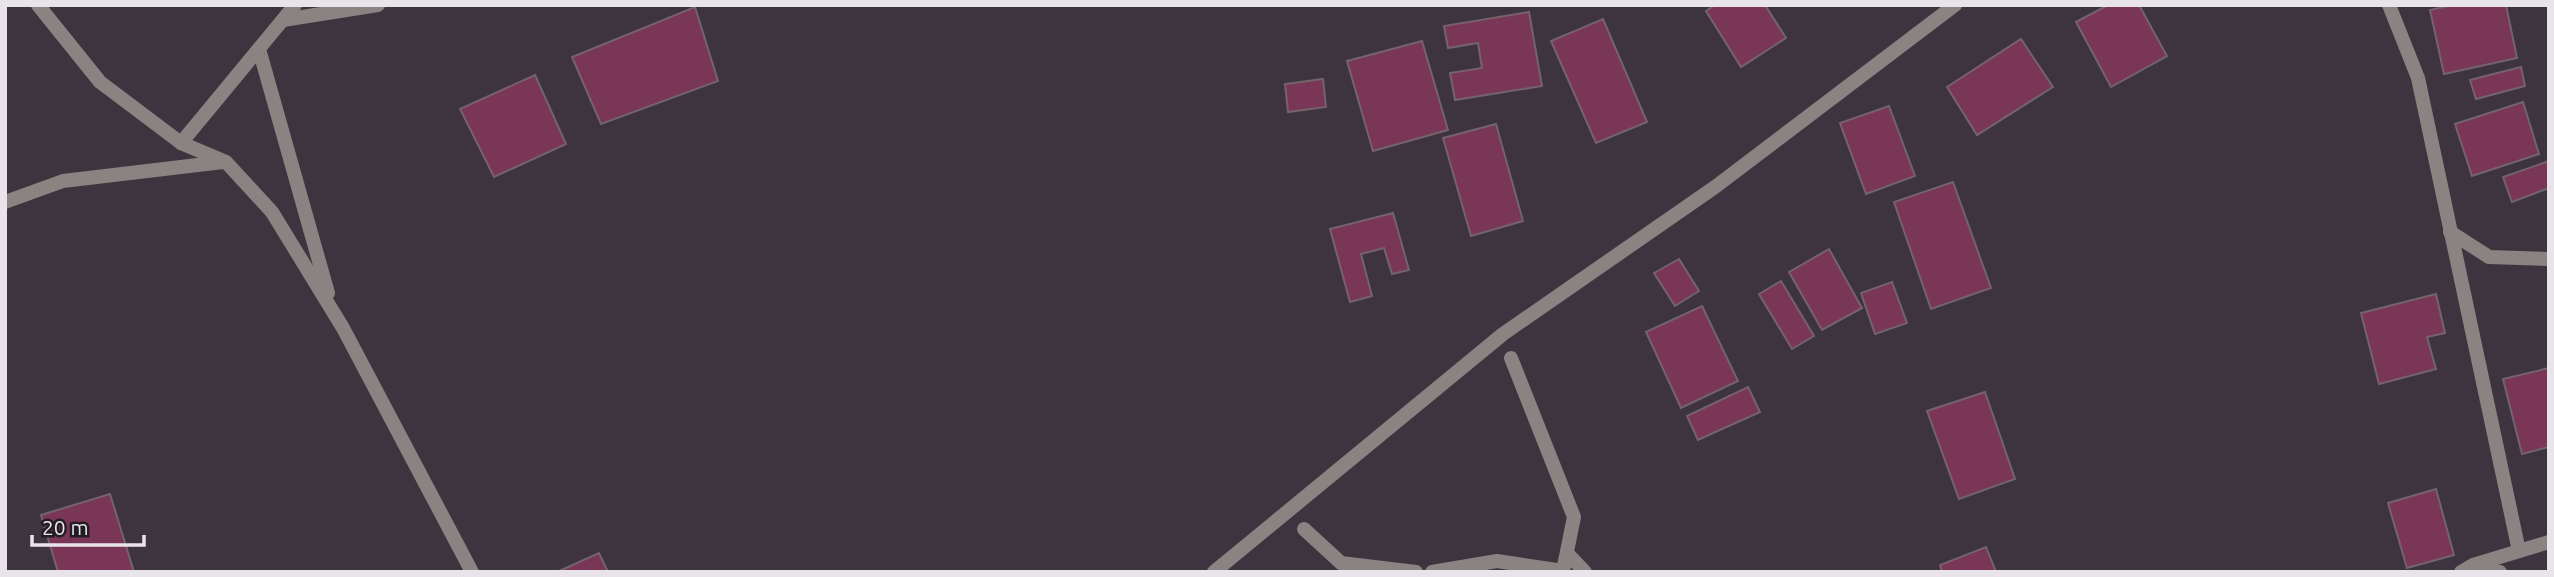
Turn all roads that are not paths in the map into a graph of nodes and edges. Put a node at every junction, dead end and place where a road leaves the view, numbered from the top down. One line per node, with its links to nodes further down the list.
1 (37, 5): 8 (street)
2 (295, 5): 6 (street)
3 (378, 5): 6 (street)
4 (1955, 5): 21 (street)
5 (2389, 5): 11 (street)
6 (283, 20): 7 (street)
7 (259, 49): 8 (street); 13 (street)
8 (181, 144): 9 (street)
9 (226, 162): 10 (street); 13 (street)
10 (5, 202)
11 (2450, 232): 12 (street); 17 (street)
12 (2549, 259)
13 (333, 311): 20 (street)
14 (1511, 358): 18 (street)
15 (1304, 529): 22 (street)
16 (2549, 542): 17 (street)
17 (2519, 551): 19 (street)
18 (1567, 553): 23 (street); 24 (street)
19 (2467, 568): 25 (street)
20 (472, 572)
21 (1214, 572)
22 (1416, 572)
23 (1432, 572)
24 (1585, 572)
25 (2500, 572)

